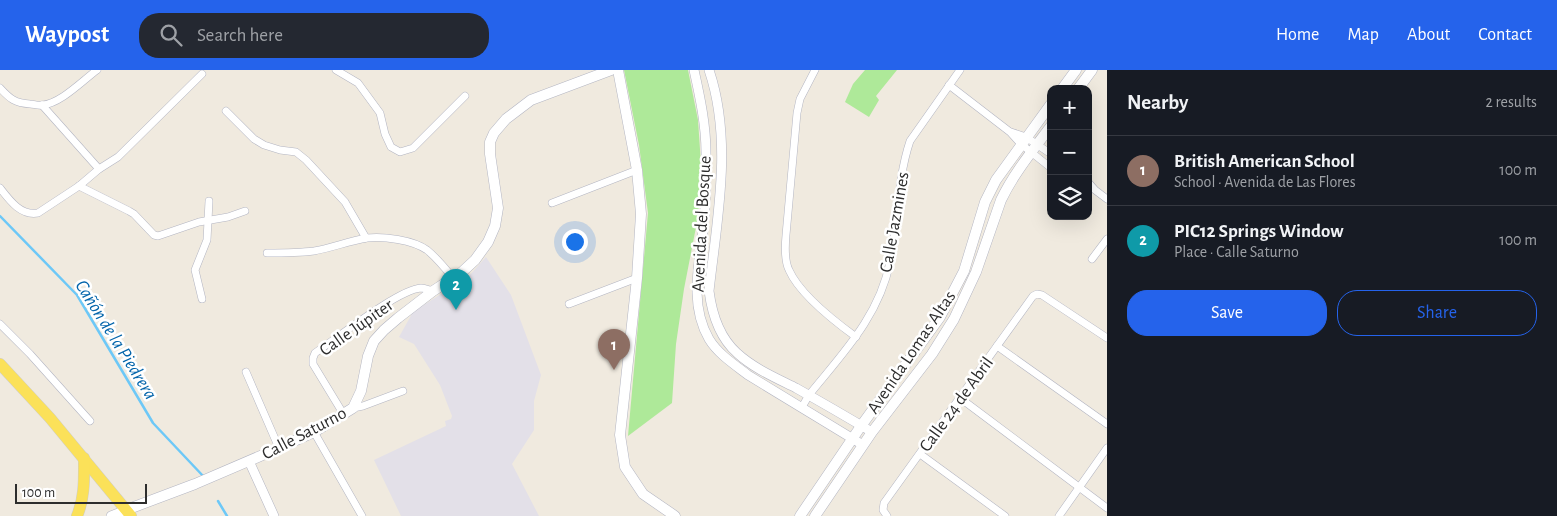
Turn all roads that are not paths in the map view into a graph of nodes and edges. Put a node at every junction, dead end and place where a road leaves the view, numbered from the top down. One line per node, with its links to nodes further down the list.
1 (97, 70): 17 (street)
2 (336, 70): 16 (street)
3 (611, 70): 39 (main road, Calle Saturno)
4 (618, 70): 26 (main road)
5 (694, 70): 53 (street, Avenida del Bosque)
6 (709, 70): 51 (street, Avenida del Bosque)
7 (815, 70): 45 (street)
8 (960, 70): 12 (street, Calle Jazmines)
9 (1076, 70): 13 (main road)
10 (1092, 70): 14 (main road)
11 (202, 74): 25 (street)
12 (949, 85): 21 (street); 45 (street, Calle Jazmines)
13 (1065, 85)
14 (1081, 85)
15 (0, 88): 17 (street)
16 (465, 96)
17 (42, 105): 25 (street)
18 (1047, 109): 21 (main road, Avenida Lomas Altas)
19 (226, 111): 35 (street)
20 (1048, 130): 22 (main road, Avenida Lomas Altas)
21 (1024, 140): 22 (street); 58 (main road, Avenida Lomas Altas)
22 (1034, 148): 23 (street); 24 (street); 60 (main road, Avenida Lomas Altas)
23 (1047, 153)
24 (1047, 163)
25 (99, 169): 27 (street)
26 (637, 170): 32 (street); 40 (main road)
27 (79, 186): 28 (street); 34 (street)
28 (0, 188)
29 (1092, 190): 30 (street)
30 (1107, 199)
31 (210, 201): 34 (street)
32 (552, 203)
33 (245, 210): 34 (street)
34 (210, 219): 42 (street)
35 (366, 238): 37 (street); 39 (street)
36 (1107, 238): 38 (street)
37 (267, 253)
38 (1092, 258)
39 (453, 278): 41 (main road, Calle Saturno)
40 (637, 278): 43 (street); 75 (main road)
41 (433, 291): 54 (main road, Calle Saturno); 55 (street, Calle Júpiter)
42 (202, 299)
43 (569, 304)
44 (0, 324): 56 (street)
45 (856, 337): 51 (street, Calle Jazmines)
46 (1107, 338): 47 (street, Calle 24 de Abril)
47 (997, 346): 52 (street, Calle 24 de Abril); 57 (street)
48 (0, 364): 66 (main road)
49 (246, 372): 63 (street)
50 (403, 391): 54 (street)
51 (809, 396): 53 (street, Calle Jazmines); 58 (street, Avenida del Bosque)
52 (960, 398): 65 (street, Calle 24 de Abril); 68 (street)
53 (802, 407): 61 (street, Avenida del Bosque)
54 (352, 408): 55 (main road, Calle Saturno)
55 (344, 415): 59 (main road, Calle Saturno)
56 (90, 421)
57 (1107, 424)
58 (861, 426): 60 (street, Avenida del Bosque); 61 (main road, Avenida Lomas Altas)
59 (314, 432): 63 (main road, Calle Saturno); 74 (street)
60 (872, 432): 62 (main road, Avenida Lomas Altas)
61 (852, 439): 62 (street, Avenida del Bosque); 76 (main road, Avenida Lomas Altas)
62 (863, 445): 77 (main road, Avenida Lomas Altas)
63 (279, 448): 67 (main road, Calle Saturno)
64 (1107, 448): 68 (street)
65 (920, 454): 78 (street, Calle 24 de Abril); 79 (street)
66 (84, 458): 70 (main road); 71 (main road)
67 (249, 461): 70 (main road, Calle Saturno); 73 (street)
68 (1080, 488): 69 (street); 80 (street)
69 (1107, 508)
70 (128, 513): 72 (street)
71 (77, 516)
72 (111, 516)
73 (274, 516)
74 (362, 516)
75 (675, 516)
76 (800, 516)
77 (816, 516)
78 (886, 516)
79 (1005, 516)
80 (1059, 516)

